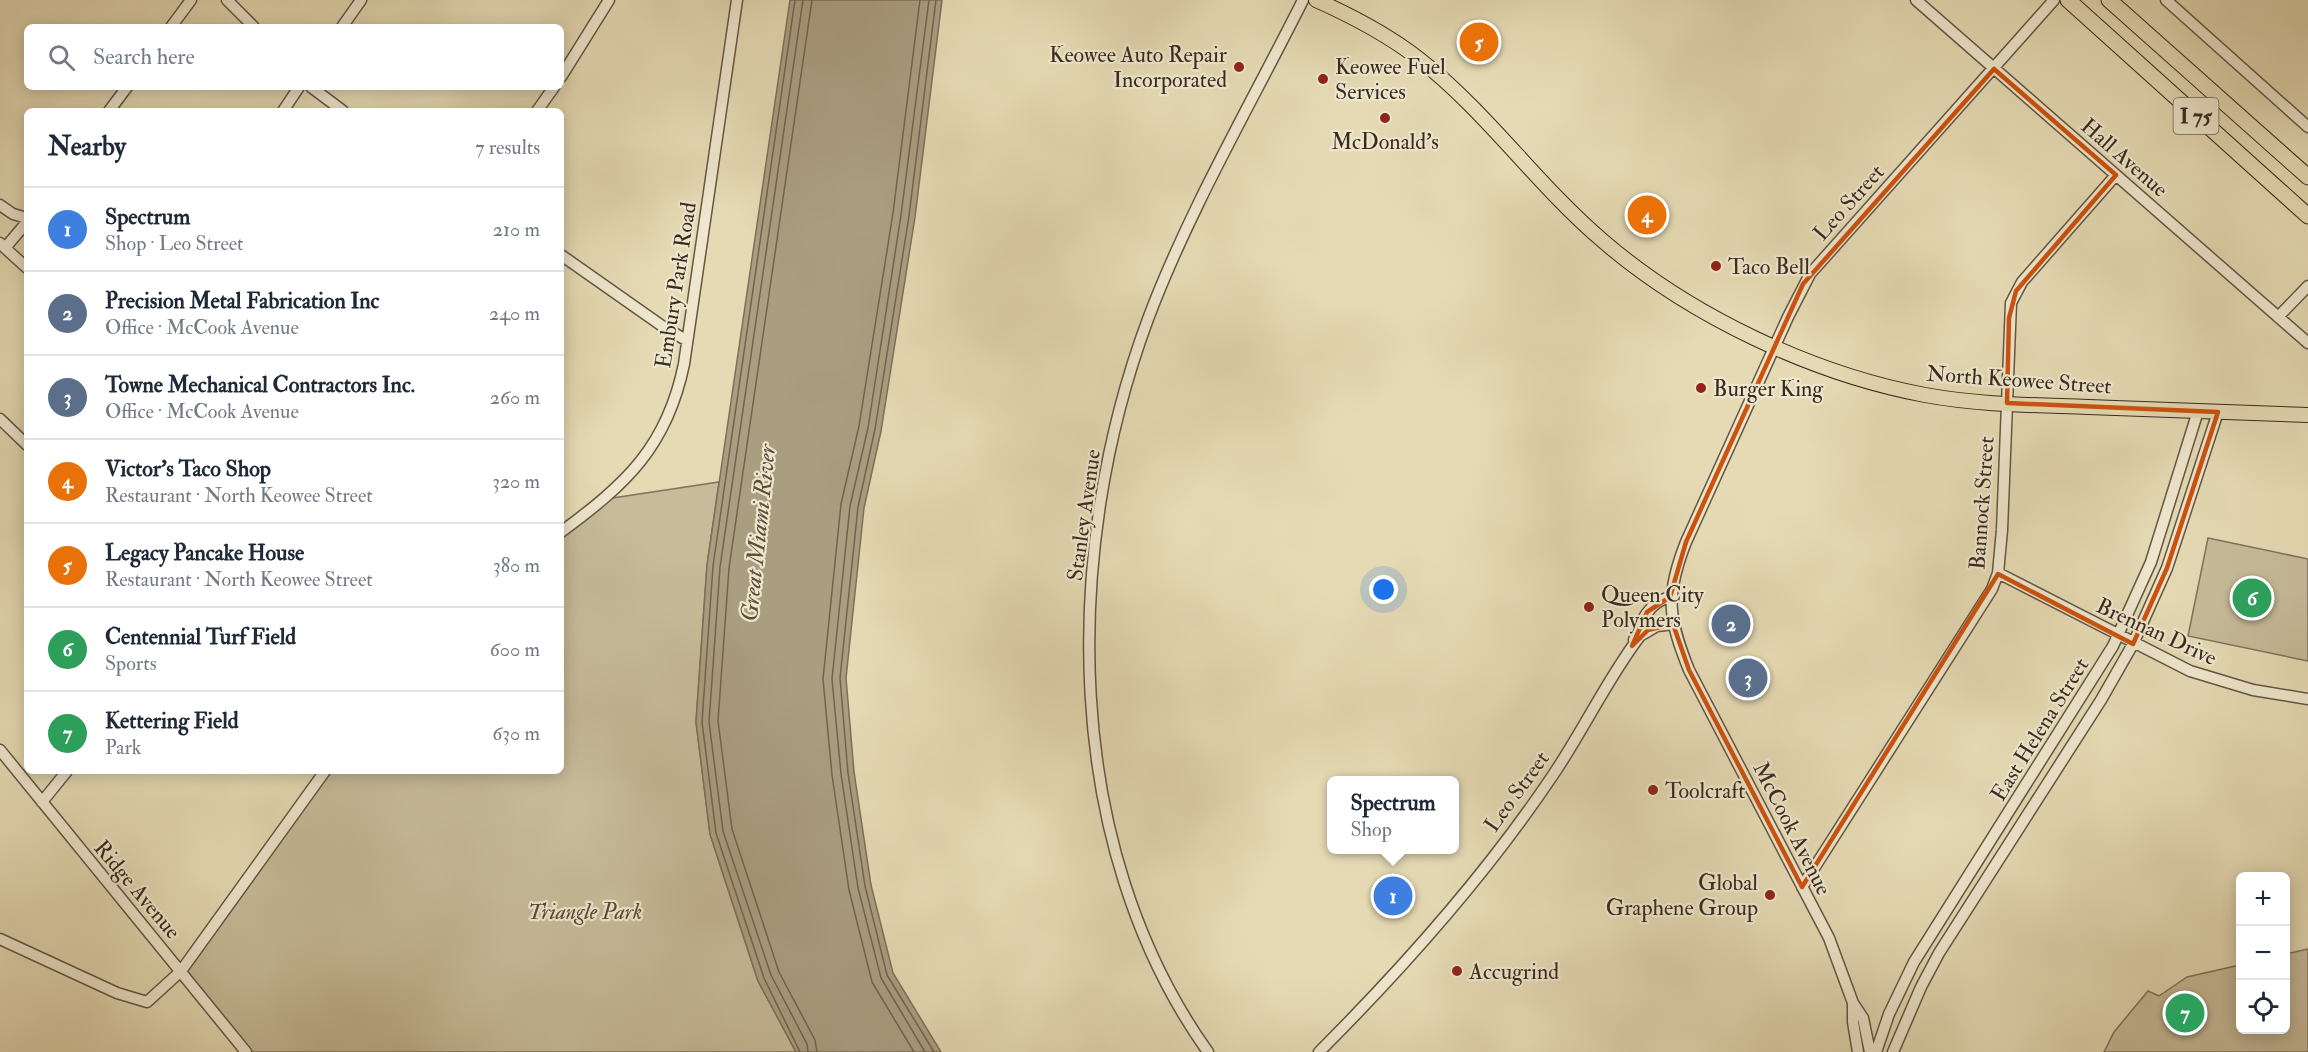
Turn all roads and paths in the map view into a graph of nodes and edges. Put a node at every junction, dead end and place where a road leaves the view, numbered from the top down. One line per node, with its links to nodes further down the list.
1 (191, 0): 13 (street)
2 (227, 0): 14 (street)
3 (361, 0): 15 (street)
4 (609, 0): 17 (street)
5 (737, 0): 38 (street, Embury Park Road)
6 (1303, 0): 68 (street, Stanley Avenue)
7 (1316, 0): 40 (main road, North Keowee Street)
8 (1916, 0): 16 (street, Hall Avenue)
9 (2054, 0): 16 (street, Leo Street)
10 (2068, 0): 30 (highway, I 75)
11 (2109, 0): 28 (highway, I 75)
12 (2166, 0): 26 (street)
13 (173, 24)
14 (251, 24)
15 (344, 24)
16 (1994, 69): 27 (street, Hall Avenue); 40 (street, Leo Street)
17 (564, 72)
18 (125, 90): 22 (street)
19 (297, 90): 23 (street)
20 (315, 90): 24 (street)
21 (552, 90): 25 (street)
22 (111, 108)
23 (284, 108)
24 (340, 108)
25 (539, 108)
26 (2308, 127)
27 (2116, 175): 37 (street, Hall Avenue); 41 (street, Bannock Street)
28 (2308, 177)
29 (0, 205): 31 (street)
30 (2308, 216)
31 (24, 219)
32 (24, 223): 33 (street)
33 (3, 246): 35 (street)
34 (564, 257): 38 (street)
35 (24, 265)
36 (2308, 286): 37 (street)
37 (2278, 317): 39 (street, Hall Avenue)
38 (686, 340): 47 (street, Embury Park Road)
39 (2308, 343)
40 (1776, 347): 41 (main road, North Keowee Street); 49 (street, Leo Street)
41 (2007, 404): 42 (main road, North Keowee Street); 48 (street, Bannock Street)
42 (2198, 411): 43 (main road, North Keowee Street); 51 (street, East Helena Street)
43 (2218, 412): 44 (main road, North Keowee Street); 52 (street, East Helena Street)
44 (2308, 415)
45 (0, 419): 46 (street)
46 (24, 442)
47 (564, 530)
48 (1998, 573): 51 (street, Brennan Drive); 63 (street, Bannock Street)
49 (1670, 597): 50 (street, Leo Street); 53 (street, Leo Street)
50 (1673, 624): 53 (street, Leo Street); 63 (street, McCook Avenue)
51 (2118, 636): 52 (street, Brennan Drive); 55 (street, East Helena Street)
52 (2133, 644): 54 (street, Brennan Drive); 56 (street, East Helena Street)
53 (1632, 646): 69 (street, Leo Street)
54 (2308, 699)
55 (2056, 739): 56 (street); 61 (street, East Helena Street)
56 (2070, 748): 62 (street, East Helena Street)
57 (0, 750): 60 (street, Ridge Avenue)
58 (65, 774): 60 (street)
59 (323, 774): 65 (street)
60 (42, 802): 65 (street, Ridge Avenue)
61 (1984, 852): 62 (street); 72 (street, East Helena Street)
62 (1998, 861): 73 (street, East Helena Street)
63 (1802, 887): 66 (street, McCook Avenue)
64 (0, 939): 65 (street)
65 (181, 971): 67 (street, Ridge Avenue)
66 (1853, 1003): 70 (street); 71 (street, McCook Avenue)
67 (246, 1052)
68 (1208, 1052)
69 (1319, 1052)
70 (1858, 1052)
71 (1870, 1052)
72 (1876, 1052)
73 (1893, 1052)

